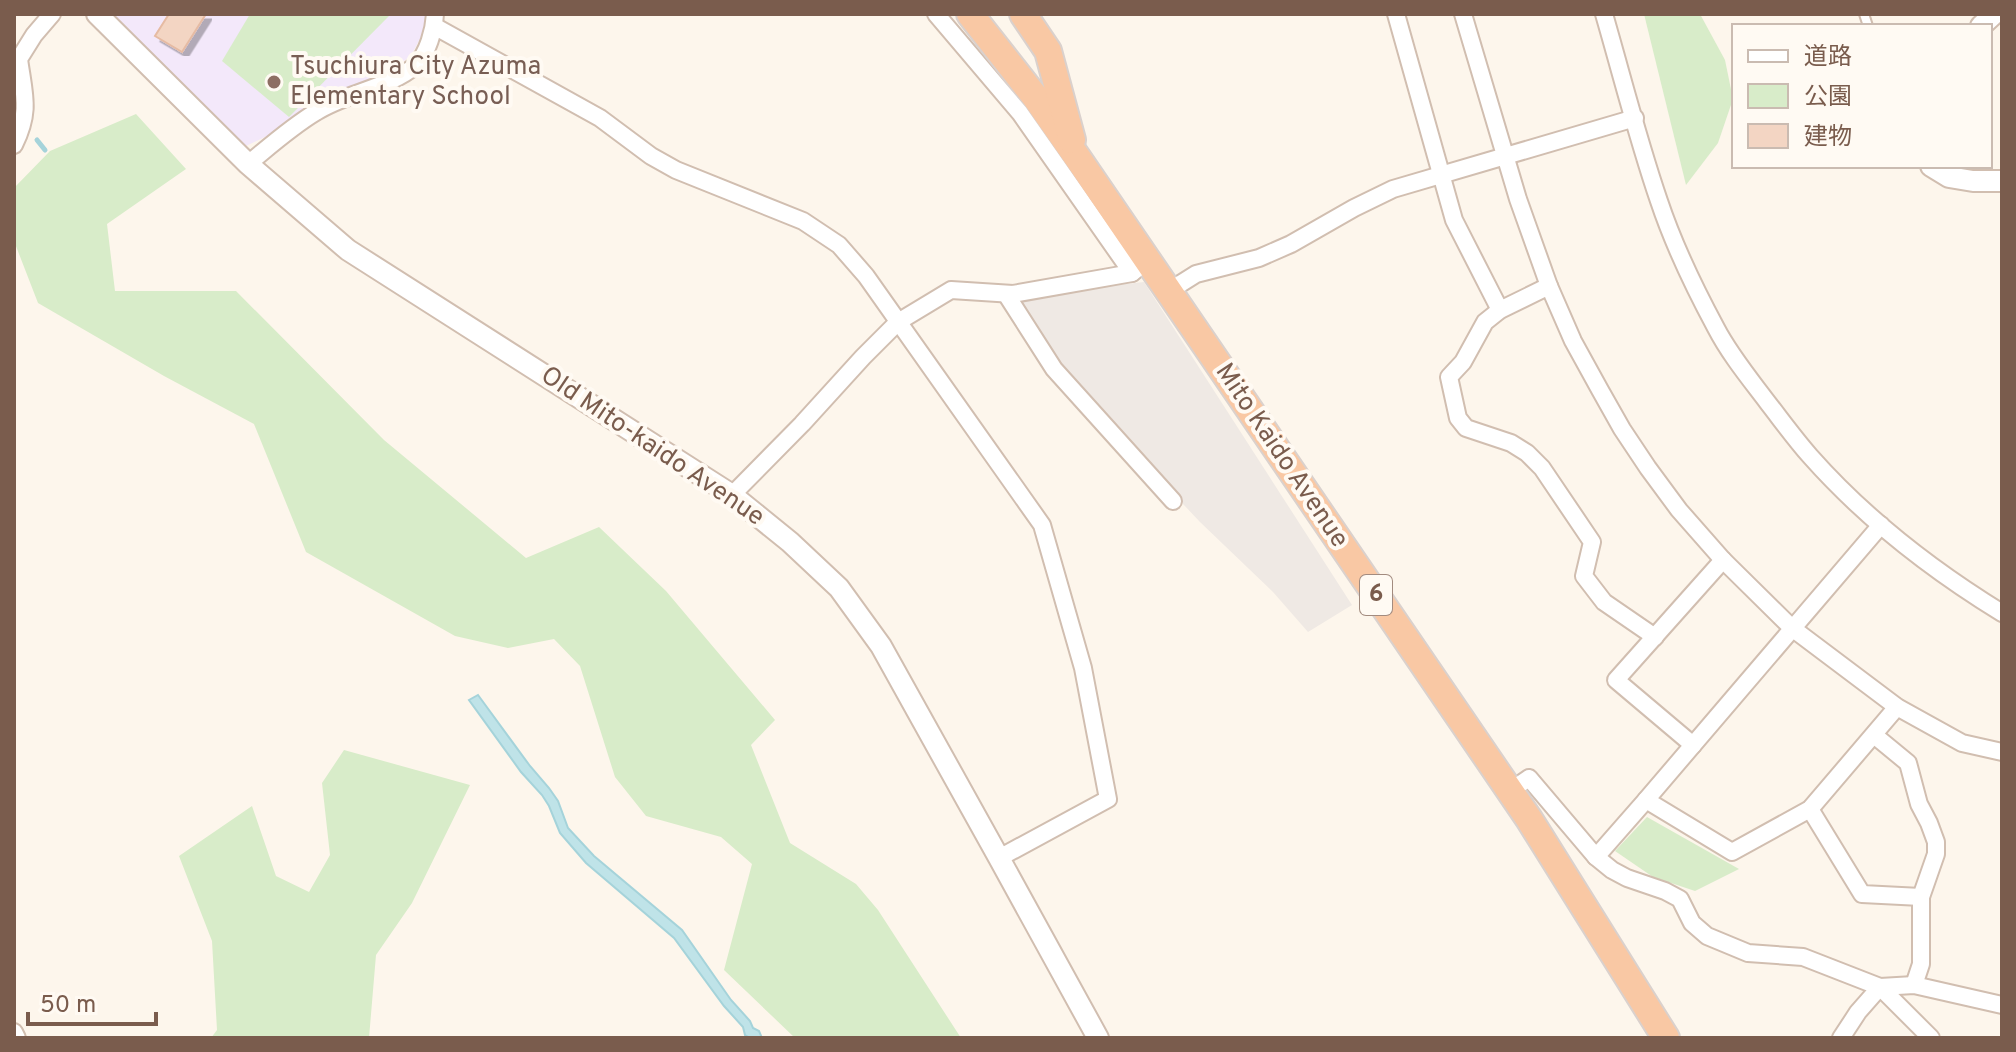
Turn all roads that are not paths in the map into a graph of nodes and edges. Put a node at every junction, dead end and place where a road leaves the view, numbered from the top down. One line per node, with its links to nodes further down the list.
1 (52, 14): 11 (street)
2 (97, 14): 14 (street, Old Mito-kaido Avenue)
3 (936, 14): 18 (street)
4 (970, 14): 13 (highway, 6)
5 (1023, 14): 13 (highway)
6 (1396, 14): 16 (street)
7 (1463, 14): 12 (street)
8 (1604, 14): 10 (street)
9 (434, 20): 14 (street); 23 (street)
10 (1635, 118): 12 (street); 26 (street)
11 (14, 145)
12 (1505, 156): 16 (street); 19 (street)
13 (1077, 157): 18 (highway, Mito Kaido Avenue / 6)
14 (248, 164): 24 (street, Old Mito-kaido Avenue)
15 (1934, 168): 17 (street)
16 (1442, 173): 20 (street); 22 (street)
17 (2002, 181)
18 (1140, 266): 20 (highway, Mito Kaido Avenue / 6); 21 (street)
19 (1549, 286): 22 (street); 27 (street)
20 (1169, 291): 35 (highway, Mito Kaido Avenue / 6)
21 (1006, 294): 23 (street); 25 (street)
22 (1500, 310): 30 (street)
23 (898, 322): 24 (street); 39 (street)
24 (732, 495): 39 (street, Old Mito-kaido Avenue)
25 (1173, 501)
26 (1881, 525): 28 (street); 29 (street)
27 (1723, 560): 29 (street); 30 (street)
28 (2002, 613)
29 (1792, 628): 31 (street); 33 (street)
30 (1655, 637): 33 (street)
31 (1897, 707): 32 (street); 34 (street)
32 (1874, 735): 37 (street); 40 (street)
33 (1693, 745): 36 (street)
34 (2002, 752)
35 (1510, 791): 38 (street); 47 (highway, Mito Kaido Avenue / 6)
36 (1646, 800): 37 (street); 38 (street)
37 (1810, 809): 40 (street)
38 (1596, 857): 42 (street)
39 (999, 858): 46 (street, Old Mito-kaido Avenue)
40 (1921, 897): 41 (street)
41 (1914, 985): 42 (street); 43 (street)
42 (1880, 987): 48 (street); 49 (street)
43 (2002, 1005)
44 (14, 1032): 45 (street)
45 (17, 1038)
46 (1098, 1038)
47 (1666, 1038)
48 (1841, 1038)
49 (1931, 1038)

